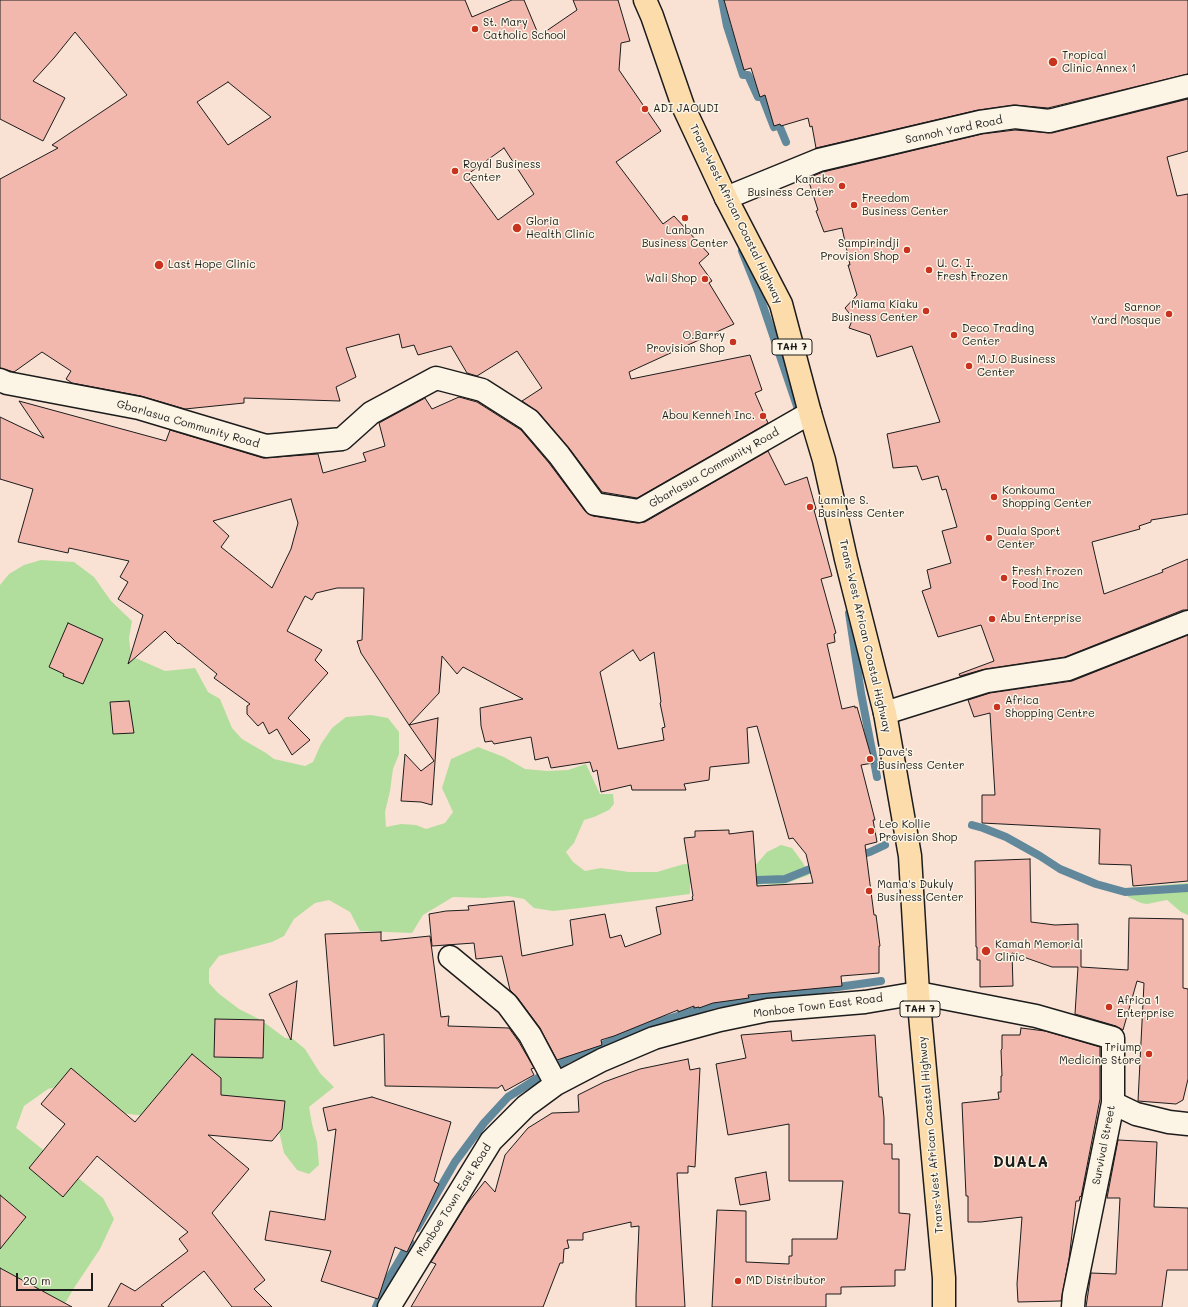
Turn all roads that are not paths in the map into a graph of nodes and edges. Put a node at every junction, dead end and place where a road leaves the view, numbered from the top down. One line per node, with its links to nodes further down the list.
1 (645, 0): 3 (highway, Trans-West African Coastal Highway / TAH 7)
2 (1188, 86): 3 (street, Sannoh Yard Road)
3 (726, 198): 5 (highway, Trans-West African Coastal Highway / TAH 7)
4 (0, 380): 5 (street, Gbarlasua Community Road)
5 (810, 413): 7 (highway, Trans-West African Coastal Highway / TAH 7)
6 (1188, 622): 7 (street)
7 (885, 712): 9 (highway, Trans-West African Coastal Highway / TAH 7)
8 (450, 957): 10 (street)
9 (918, 994): 10 (street, Monboe Town East Road); 11 (street, Survival Street); 14 (highway, Trans-West African Coastal Highway / TAH 7)
10 (556, 1084): 13 (street, Monboe Town East Road)
11 (1113, 1103): 12 (street); 15 (street, Survival Street)
12 (1188, 1124)
13 (389, 1307)
14 (944, 1307)
15 (1073, 1307)

